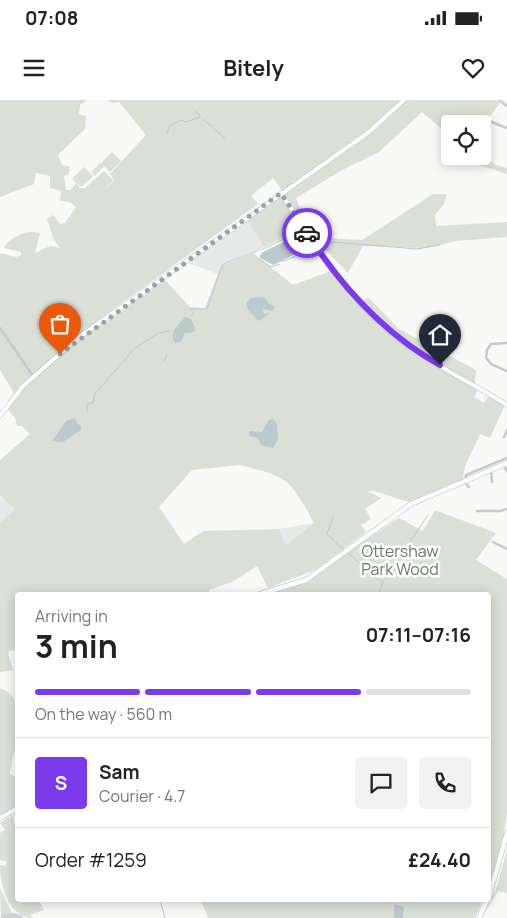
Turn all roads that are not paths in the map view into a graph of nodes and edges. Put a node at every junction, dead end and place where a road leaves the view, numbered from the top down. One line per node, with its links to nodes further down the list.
1 (404, 100): 6 (street)
2 (498, 100): 3 (street)
3 (507, 106)
4 (491, 122): 5 (street)
5 (507, 128)
6 (281, 193): 10 (street); 12 (street)
7 (0, 328): 10 (street)
8 (507, 343): 9 (street)
9 (507, 371)
10 (34, 376): 13 (street)
11 (507, 397): 12 (street)
12 (505, 404)
13 (0, 416)
14 (507, 430): 15 (street)
15 (504, 437)
16 (507, 458): 20 (street)
17 (505, 464): 18 (main road); 19 (street)
18 (491, 470): 20 (main road); 21 (street)
19 (507, 471)
20 (464, 481): 22 (street); 27 (main road)
21 (492, 482)
22 (469, 487)
23 (507, 509): 24 (street)
24 (476, 512)
25 (493, 542): 26 (street)
26 (507, 549)
27 (267, 592)
28 (15, 810): 29 (main road)
29 (0, 818)
30 (507, 833): 31 (main road)
31 (506, 847): 32 (main road)
32 (491, 890)
33 (486, 902): 34 (main road)
34 (479, 918)

